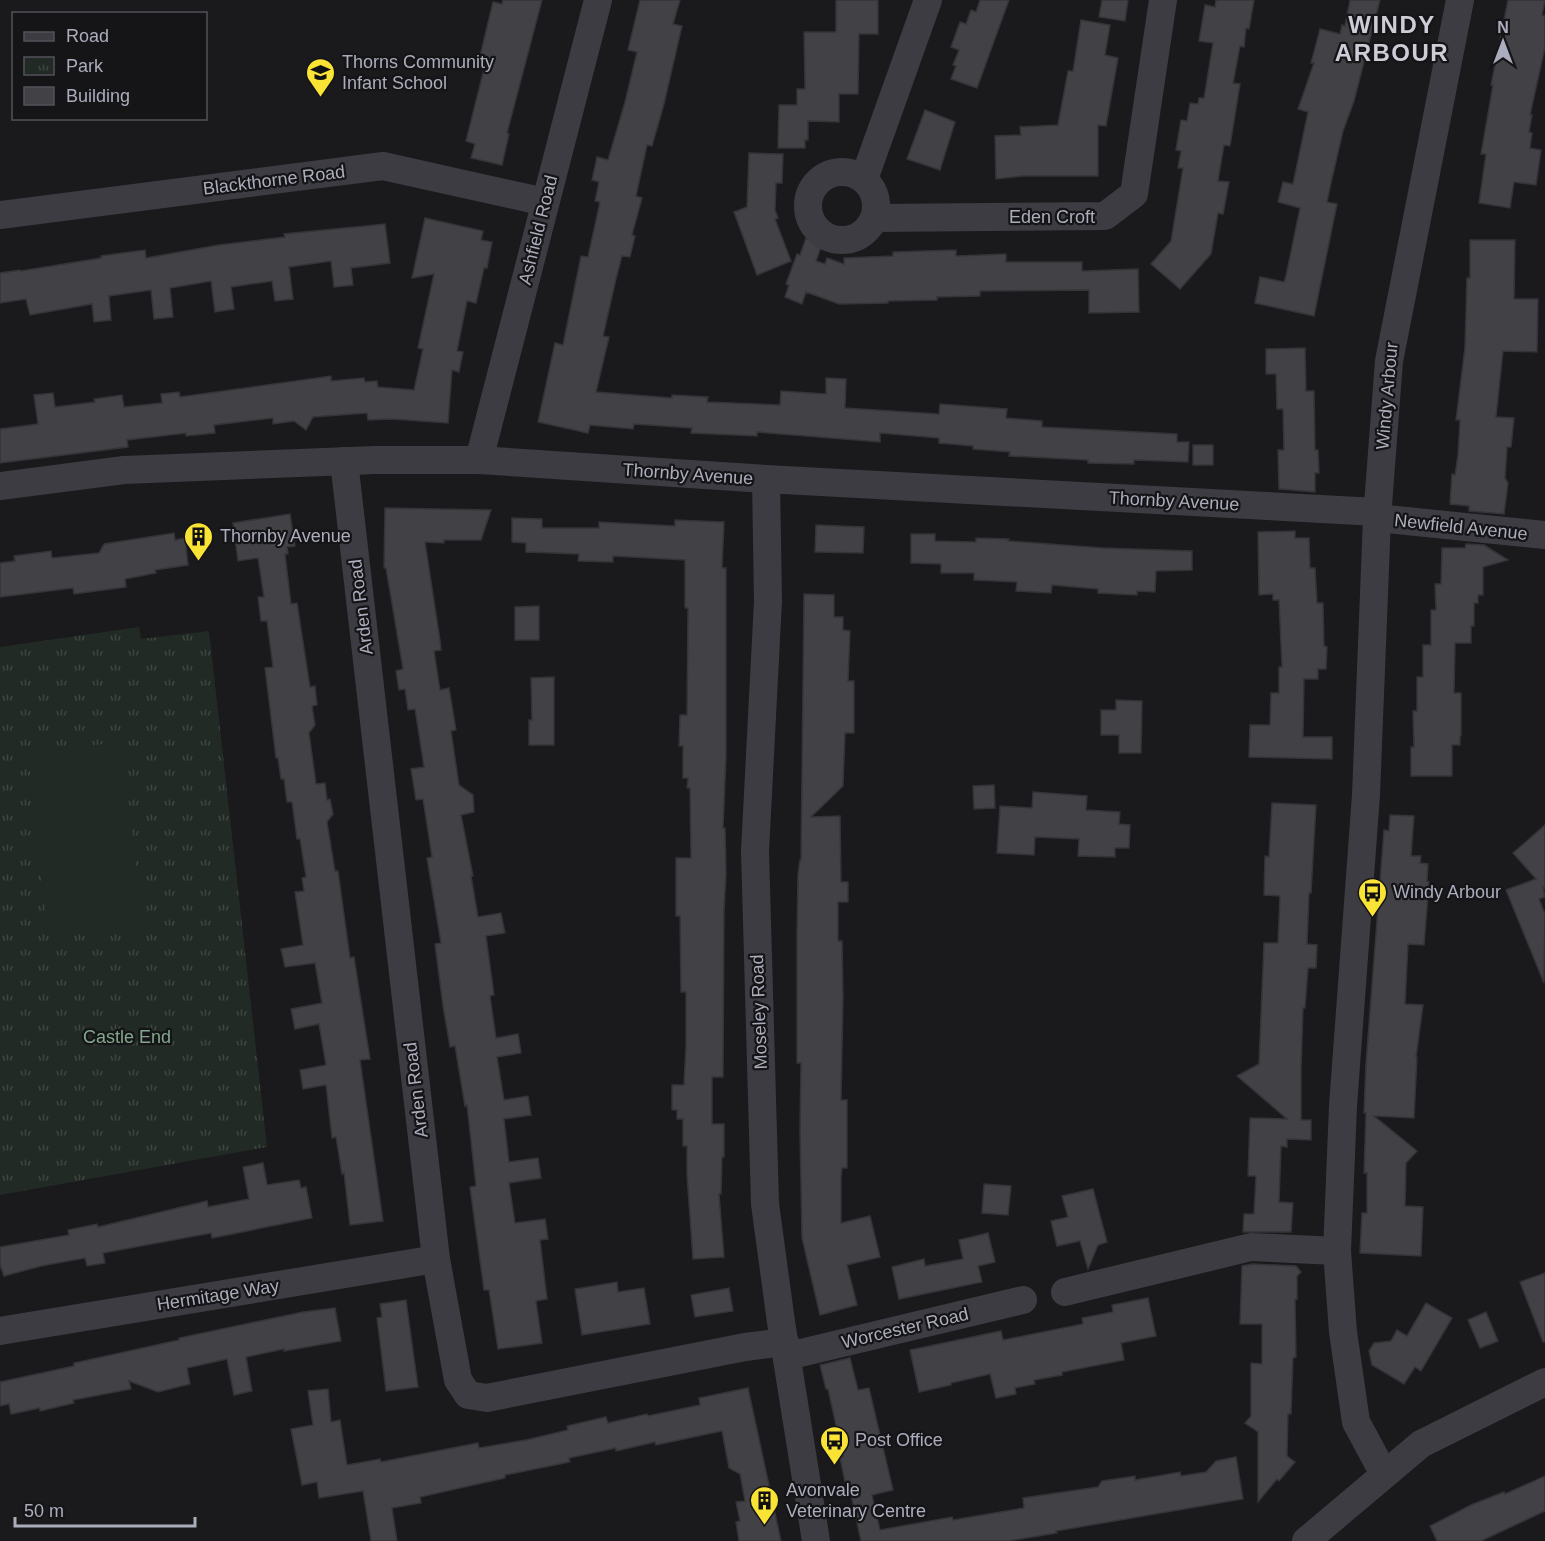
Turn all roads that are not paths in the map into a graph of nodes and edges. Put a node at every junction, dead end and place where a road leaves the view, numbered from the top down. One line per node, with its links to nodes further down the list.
1 (598, 0): 6 (street, Ashfield Road)
2 (928, 0): 5 (street)
3 (1163, 0): 8 (street, Eden Croft)
4 (1460, 0): 13 (street, Windy Arbour)
5 (864, 179): 8 (street); 8 (street)
6 (545, 202): 7 (street, Blackthorne Road); 9 (street, Ashfield Road)
7 (0, 215)
8 (874, 218)
9 (479, 460): 10 (street, Thornby Avenue); 11 (street, Thornby Avenue)
10 (344, 461): 12 (street, Thornby Avenue); 16 (street, Arden Road)
11 (766, 479): 13 (street, Thornby Avenue); 20 (street, Moseley Road)
12 (0, 486)
13 (1377, 515): 14 (street, Newfield Avenue); 15 (street, Windy Arbour)
14 (1545, 536)
15 (1336, 1251): 17 (street); 22 (street, Windy Arbour)
16 (436, 1259): 19 (street, Hermitage Way); 20 (street, Arden Road)
17 (1065, 1292)
18 (1023, 1300): 20 (street, Worcester Road)
19 (0, 1331)
20 (786, 1349): 23 (street, Moseley Road)
21 (1545, 1382): 22 (street)
22 (1384, 1474): 24 (street)
23 (816, 1541)
24 (1306, 1541)

